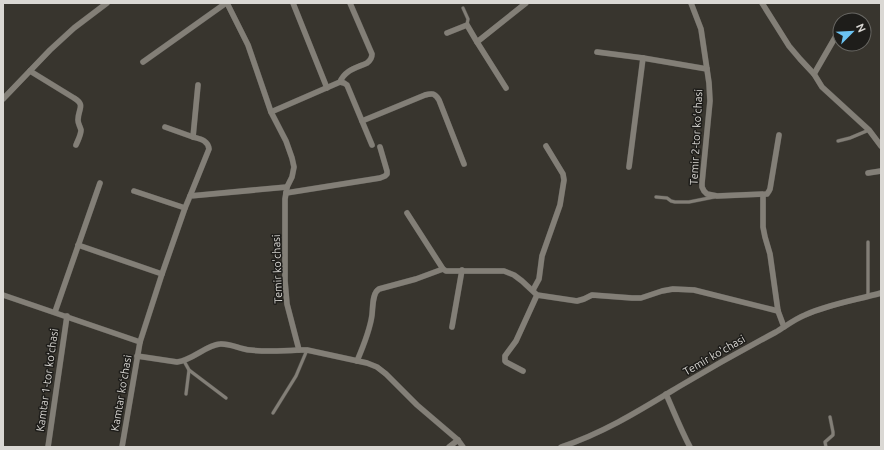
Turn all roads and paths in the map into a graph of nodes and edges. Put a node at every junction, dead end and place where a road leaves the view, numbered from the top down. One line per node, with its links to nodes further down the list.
1 (106, 3): 17 (street)
2 (227, 3): 15 (street); 24 (street, Temir ko'chasi)
3 (293, 3): 21 (street)
4 (350, 3): 19 (street)
5 (526, 3): 11 (street)
6 (691, 3): 16 (street, Temir 2-tor koʻchasi)
7 (762, 3): 18 (street)
8 (463, 8): 9 (lane)
9 (467, 25): 10 (street); 11 (street)
10 (447, 33)
11 (477, 42): 22 (street)
12 (832, 43): 18 (street)
13 (597, 52): 14 (street)
14 (643, 58): 16 (street); 37 (street)
15 (143, 62)
16 (707, 69): 45 (street, Temir 2-tor koʻchasi)
17 (30, 71): 23 (street); 31 (street)
18 (814, 74): 27 (street)
19 (340, 82): 21 (street); 25 (street)
20 (198, 85): 29 (street)
21 (327, 88): 24 (street)
22 (506, 88)
23 (3, 99)
24 (271, 112): 41 (street, Temir ko'chasi)
25 (362, 121): 32 (street); 36 (street)
26 (165, 127): 29 (street)
27 (869, 130): 30 (lane); 34 (street)
28 (779, 135): 43 (street)
29 (193, 137): 44 (street, Kamtar koʻchasi)
30 (838, 141)
31 (76, 145)
32 (372, 145)
33 (546, 146): 54 (street)
34 (881, 146)
35 (380, 147): 41 (street)
36 (464, 164)
37 (629, 166)
38 (881, 171): 39 (street)
39 (868, 173)
40 (100, 183): 50 (street)
41 (286, 190): 44 (street); 65 (street, Temir ko'chasi)
42 (134, 191): 47 (street)
43 (763, 195): 45 (street); 59 (street)
44 (190, 196): 47 (street, Kamtar koʻchasi)
45 (717, 196): 46 (lane)
46 (656, 197)
47 (185, 208): 53 (street, Kamtar koʻchasi)
48 (407, 213): 51 (street)
49 (868, 242): 58 (lane)
50 (78, 245): 53 (street); 60 (street)
51 (443, 269): 52 (street); 69 (street)
52 (462, 270): 54 (street); 62 (street)
53 (162, 274): 64 (street, Kamtar koʻchasi)
54 (533, 290): 57 (street)
55 (881, 292): 58 (street, Temir ko'chasi)
56 (3, 295): 60 (street)
57 (537, 296): 59 (street); 71 (street)
58 (868, 296): 63 (street, Temir ko'chasi)
59 (778, 311): 63 (street)
60 (55, 312): 61 (street)
61 (67, 316): 64 (street); 78 (street, Kamtar 1-tor koʻchasi)
62 (452, 327)
63 (784, 327): 73 (street, Temir ko'chasi)
64 (140, 342): 67 (street, Kamtar koʻchasi)
65 (299, 350): 66 (street); 68 (street)
66 (307, 350): 69 (street); 75 (lane)
67 (137, 356): 68 (street); 79 (street, Kamtar koʻchasi)
68 (184, 361): 70 (lane)
69 (358, 361): 77 (street)
70 (189, 370): 72 (lane); 74 (lane)
71 (523, 372)
72 (186, 394)
73 (666, 394): 82 (street, Temir ko'chasi); 83 (street)
74 (226, 398)
75 (273, 412)
76 (830, 417): 84 (lane)
77 (458, 440): 80 (street); 81 (street)
78 (48, 447)
79 (122, 447)
80 (449, 447)
81 (463, 447)
82 (562, 447)
83 (690, 447)
84 (826, 447)

